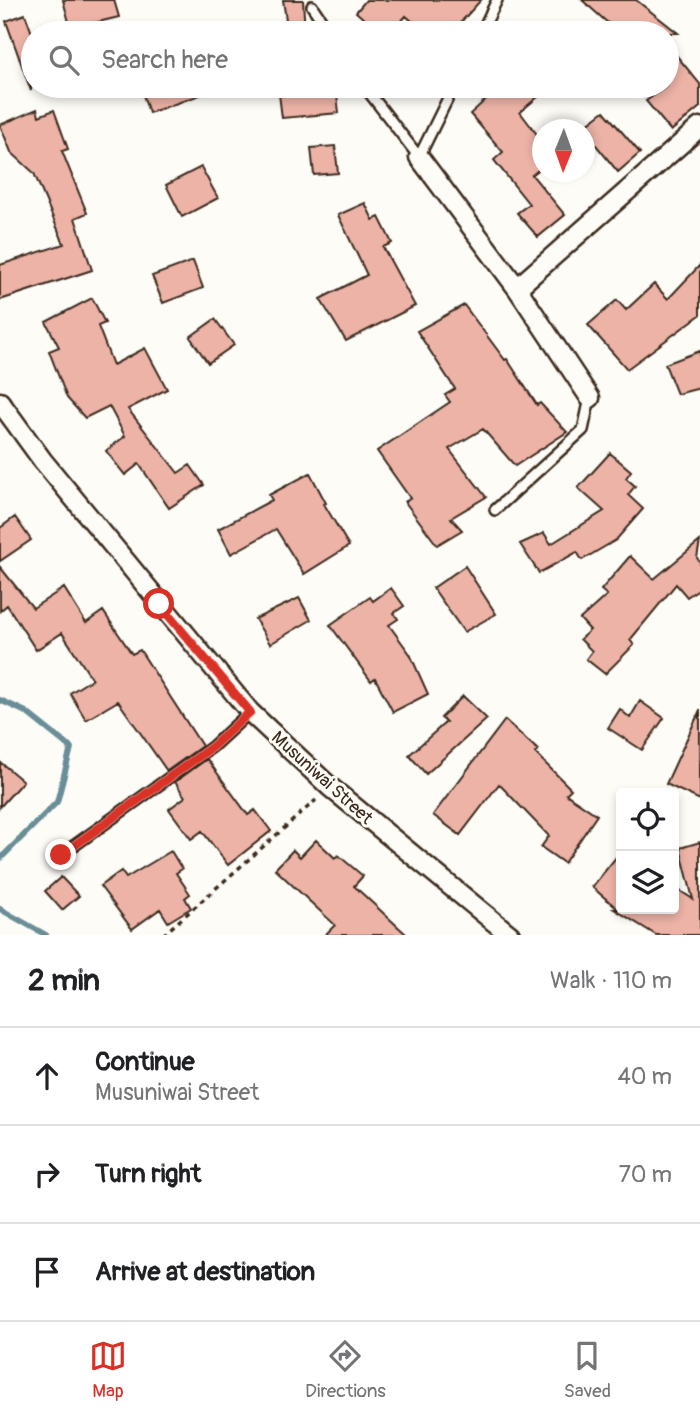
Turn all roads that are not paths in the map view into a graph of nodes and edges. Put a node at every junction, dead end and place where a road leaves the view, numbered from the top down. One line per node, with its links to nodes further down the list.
1 (498, 0): 4 (lane)
2 (312, 6): 3 (lane)
3 (322, 21)
4 (487, 21)
5 (373, 98): 8 (lane)
6 (448, 98): 8 (lane)
7 (700, 127): 9 (street)
8 (419, 157): 9 (street)
9 (517, 288): 10 (street)
10 (590, 398): 12 (lane)
11 (0, 402): 13 (street, Musuniwai Street)
12 (495, 510)
13 (250, 712): 14 (lane); 15 (street, Musuniwai Street)
14 (61, 855)
15 (510, 935)

